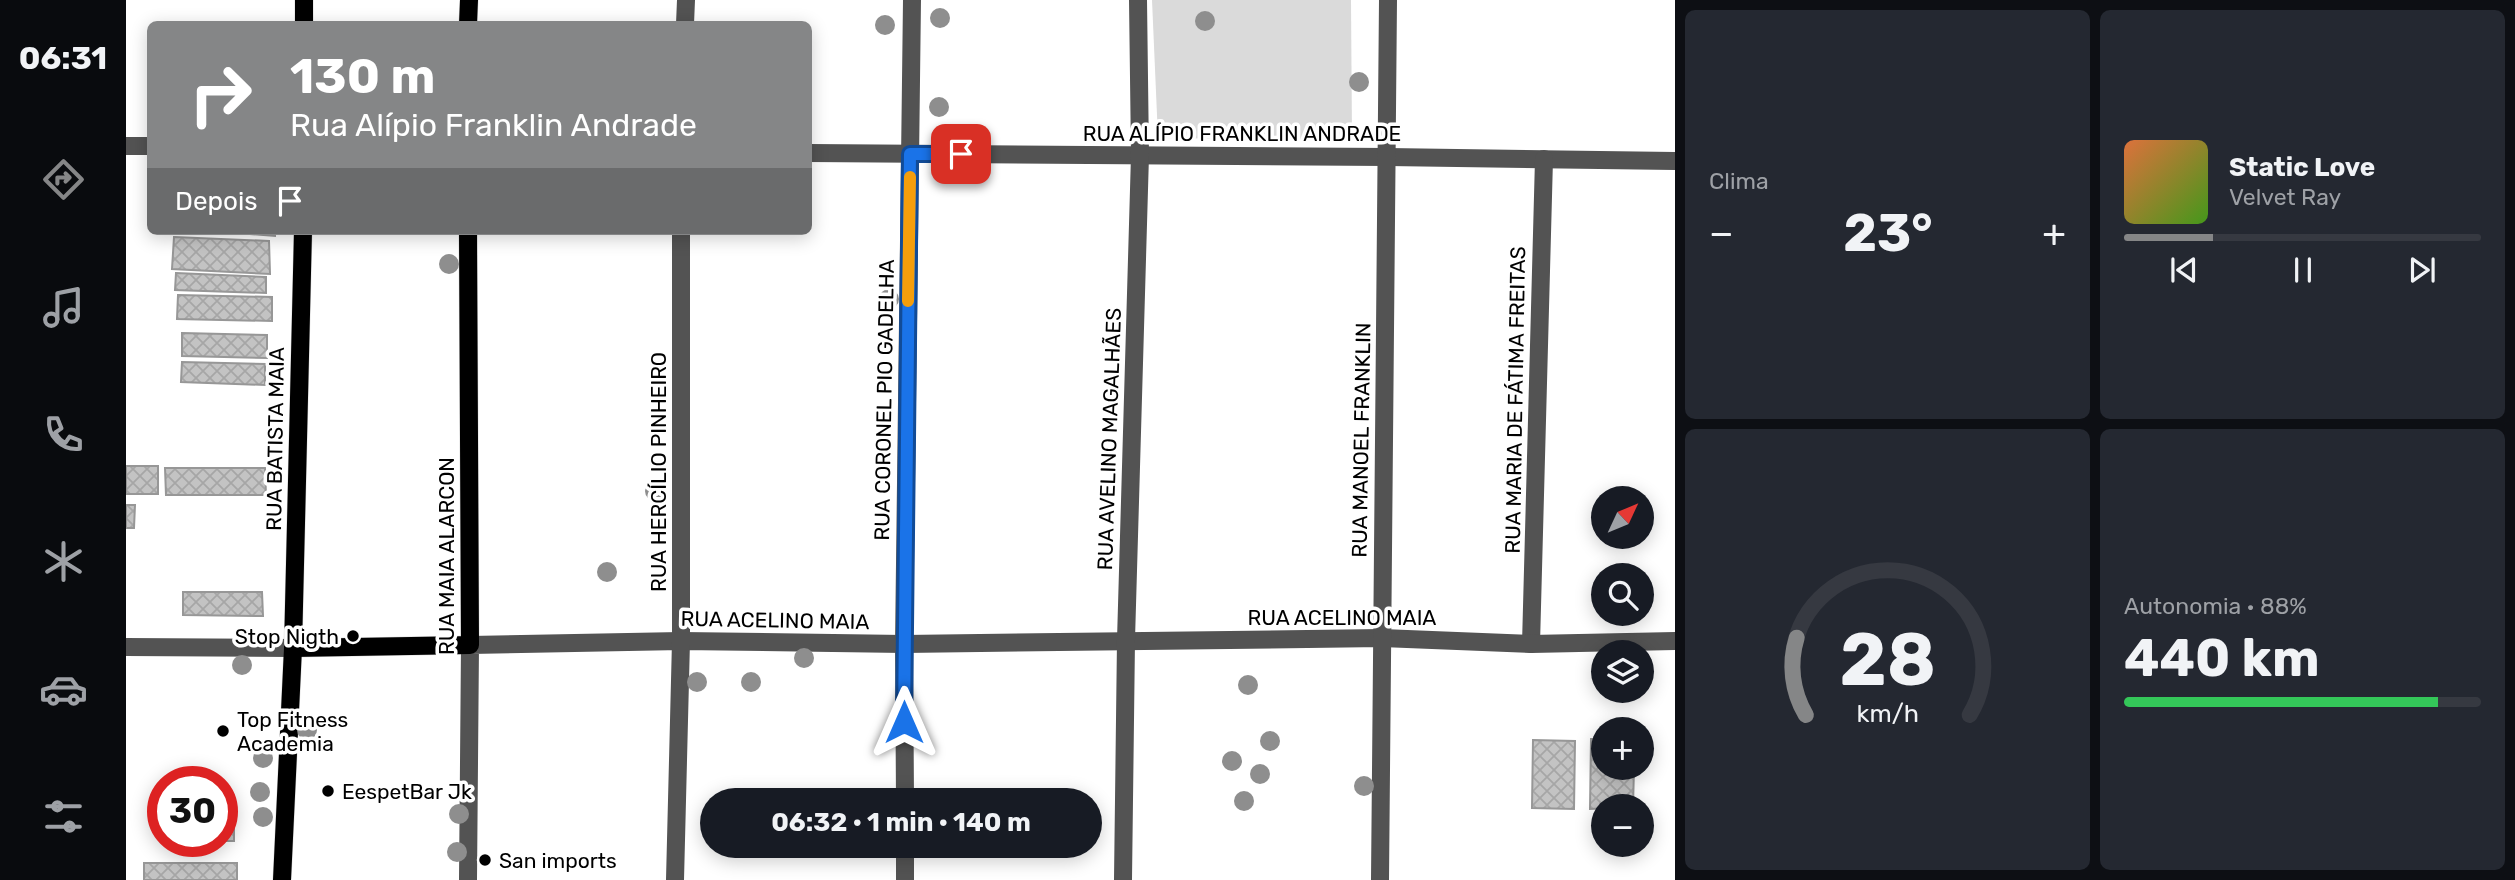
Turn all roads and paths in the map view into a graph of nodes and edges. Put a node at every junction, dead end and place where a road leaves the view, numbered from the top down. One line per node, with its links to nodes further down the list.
1 (304, 0): 7 (main road)
2 (468, 0): 8 (main road)
3 (686, 0): 9 (street)
4 (912, 0): 13 (street, RUA CORONEL PIO GADELHA)
5 (1138, 0): 14 (street, RUA AVELINO MAGALHÃES)
6 (1388, 0): 15 (street, RUA MANOEL FRANKLIN)
7 (304, 21)
8 (468, 21)
9 (685, 21)
10 (126, 146): 11 (street)
11 (147, 146)
12 (812, 153): 13 (street, RUA ALÍPIO FRANKLIN ANDRADE)
13 (910, 154): 14 (street, RUA ALÍPIO FRANKLIN ANDRADE); 26 (street, RUA CORONEL PIO GADELHA)
14 (1140, 155): 15 (street, RUA ALÍPIO FRANKLIN ANDRADE); 22 (street, RUA AVELINO MAGALHÃES)
15 (1388, 157): 16 (street, RUA ALÍPIO FRANKLIN ANDRADE); 21 (street, RUA MANOEL FRANKLIN)
16 (1544, 159): 17 (street, RUA ALÍPIO FRANKLIN ANDRADE); 25 (street, RUA MARIA DE FÁTIMA FREITAS)
17 (1675, 161)
18 (303, 235): 29 (main road, RUA BATISTA MAIA)
19 (468, 235): 27 (main road, RUA MAIA ALARCON)
20 (681, 235): 23 (street, RUA HERCÍLIO PINHEIRO)
21 (1382, 638): 22 (street, RUA ACELINO MAIA); 25 (street, RUA ACELINO MAIA); 37 (street, RUA MANOEL FRANKLIN)
22 (1126, 640): 26 (street, RUA ACELINO MAIA); 36 (street, RUA AVELINO MAGALHÃES)
23 (681, 641): 26 (street, RUA ACELINO MAIA); 27 (street, RUA ACELINO MAIA); 34 (street, RUA HERCÍLIO PINHEIRO)
24 (1675, 641): 25 (street, RUA ACELINO MAIA)
25 (1531, 643)
26 (904, 644): 30 (street, RUA CORONEL PIO GADELHA)
27 (470, 645): 29 (main road, RUA ACELINO MAIA); 33 (street, RUA MAIA ALARCON)
28 (126, 647): 29 (street, RUA ACELINO MAIA)
29 (293, 648): 32 (main road, RUA BATISTA MAIA)
30 (905, 788)
31 (905, 858): 35 (street)
32 (282, 880)
33 (468, 880)
34 (675, 880)
35 (905, 880)
36 (1123, 880)
37 (1380, 880)

